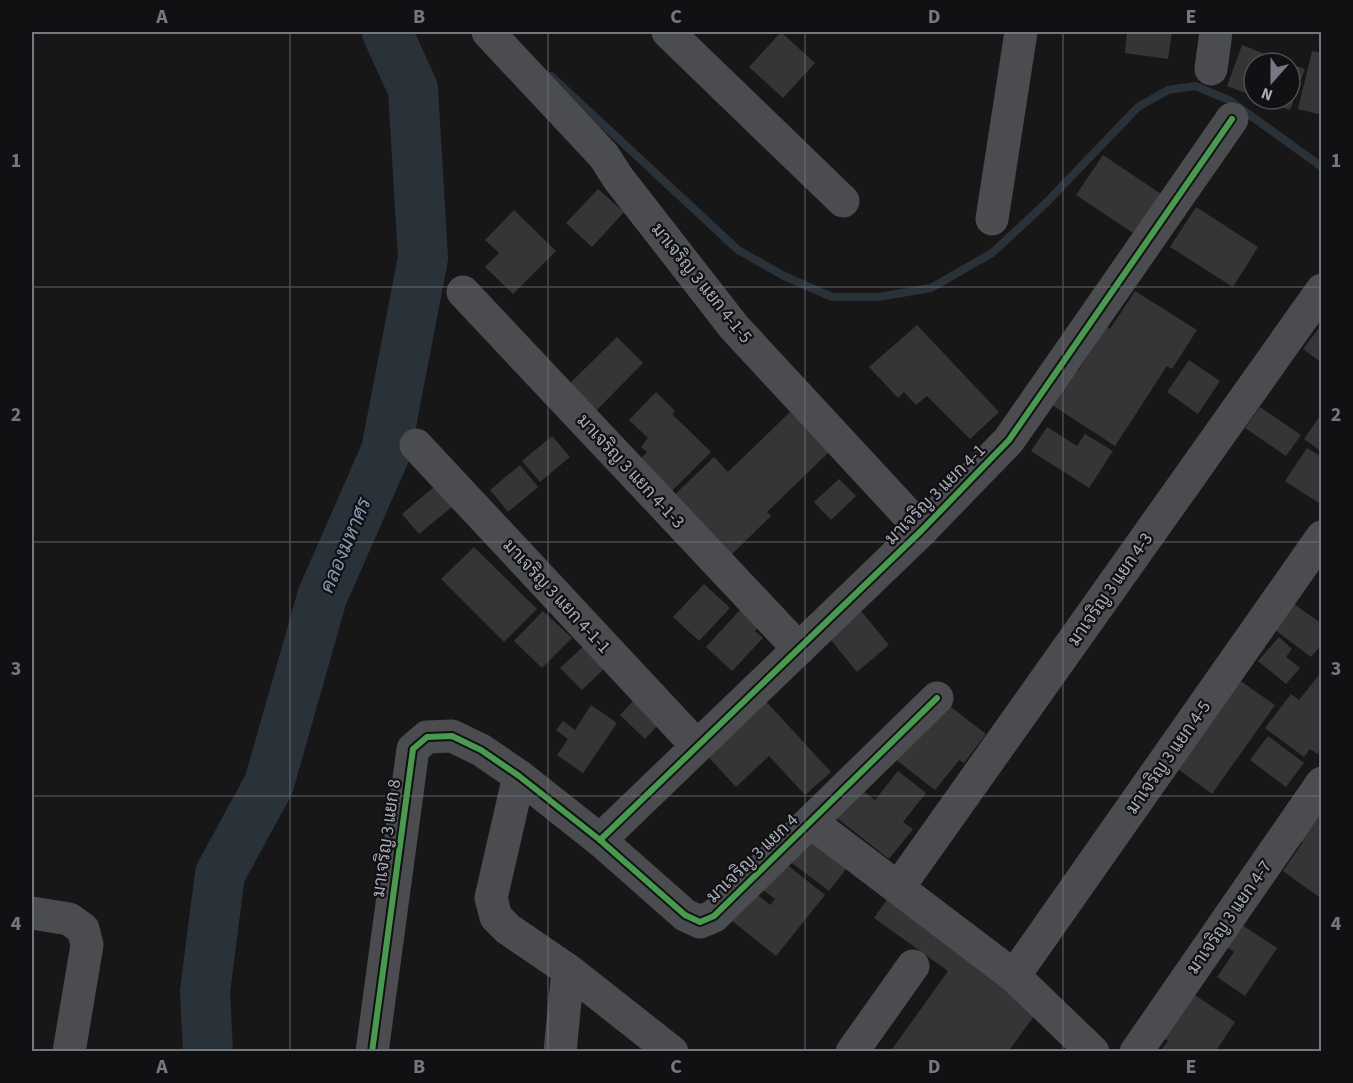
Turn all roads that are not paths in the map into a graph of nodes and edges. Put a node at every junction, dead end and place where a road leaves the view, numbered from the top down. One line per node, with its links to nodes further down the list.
1 (488, 32): 12 (street, มาเจริญ 3 แยก 4-1-5)
2 (668, 32): 7 (street)
3 (1021, 32): 8 (street)
4 (1216, 32): 5 (street)
5 (1210, 69)
6 (1232, 119): 12 (street, มาเจริญ 3 แยก 4-1)
7 (843, 201)
8 (992, 219)
9 (1322, 290): 21 (street, มาเจริญ 3 แยก 4-3)
10 (463, 292): 14 (street, มาเจริญ 3 แยก 4-1-3)
11 (416, 445): 16 (street, มาเจริญ 3 แยก 4-1-1)
12 (922, 530): 14 (street, มาเจริญ 3 แยก 4-1)
13 (1322, 537): 25 (street, มาเจริญ 3 แยก 4-5)
14 (799, 649): 16 (street, มาเจริญ 3 แยก 4-1)
15 (937, 698): 19 (street, มาเจริญ 3 แยก 4)
16 (697, 746): 20 (street, มาเจริญ 3 แยก 4-1)
17 (519, 776): 20 (street, มาเจริญ 3 แยก 4); 24 (street); 27 (street, มาเจริญ 3 แยก 8)
18 (1322, 783): 32 (street, มาเจริญ 3 แยก 4-7)
19 (811, 822): 20 (street, มาเจริญ 3 แยก 4); 21 (street, มาเจริญ 3 แยก 4)
20 (600, 840)
21 (898, 888): 25 (street, มาเจริญ 3 แยก 4)
22 (32, 913): 26 (street)
23 (913, 966): 30 (street)
24 (568, 970): 28 (street); 29 (street)
25 (1014, 976): 31 (street, มาเจริญ 3 แยก 4)
26 (69, 1052)
27 (372, 1052)
28 (560, 1052)
29 (672, 1052)
30 (852, 1052)
31 (1093, 1052)
32 (1136, 1052)

